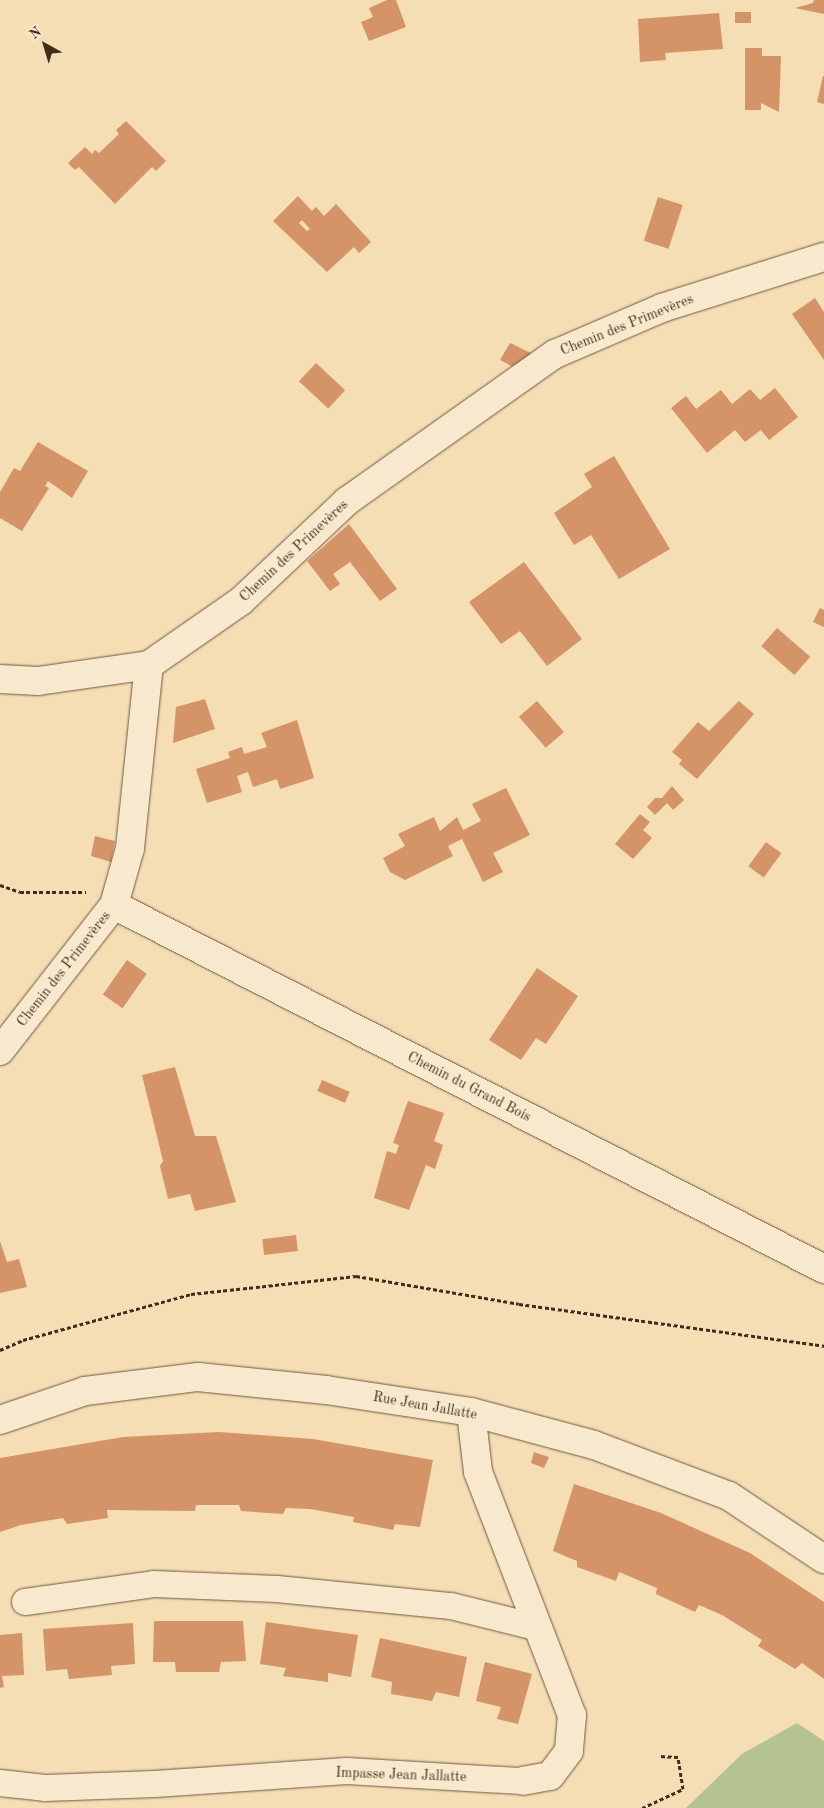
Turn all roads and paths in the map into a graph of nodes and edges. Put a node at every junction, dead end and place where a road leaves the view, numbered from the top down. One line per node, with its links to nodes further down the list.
1 (824, 257): 2 (street, Chemin des Primevères)
2 (149, 665): 3 (street); 5 (street, Chemin des Primevères)
3 (0, 679)
4 (0, 885): 5 (path)
5 (114, 905): 6 (street, Chemin des Primevères); 7 (street, Chemin du Grand Bois)
6 (0, 1051)
7 (824, 1269)
8 (824, 1346): 9 (path)
9 (0, 1350)
10 (471, 1412): 11 (street, Rue Jean Jallatte); 12 (street, Rue Jean Jallatte); 14 (street, Impasse Jean Jallatte)
11 (0, 1420)
12 (824, 1559)
13 (25, 1602): 14 (street)
14 (536, 1627): 16 (street, Impasse Jean Jallatte)
15 (659, 1756): 18 (path)
16 (523, 1781): 17 (street, Impasse Jean Jallatte)
17 (0, 1783)
18 (642, 1808)

